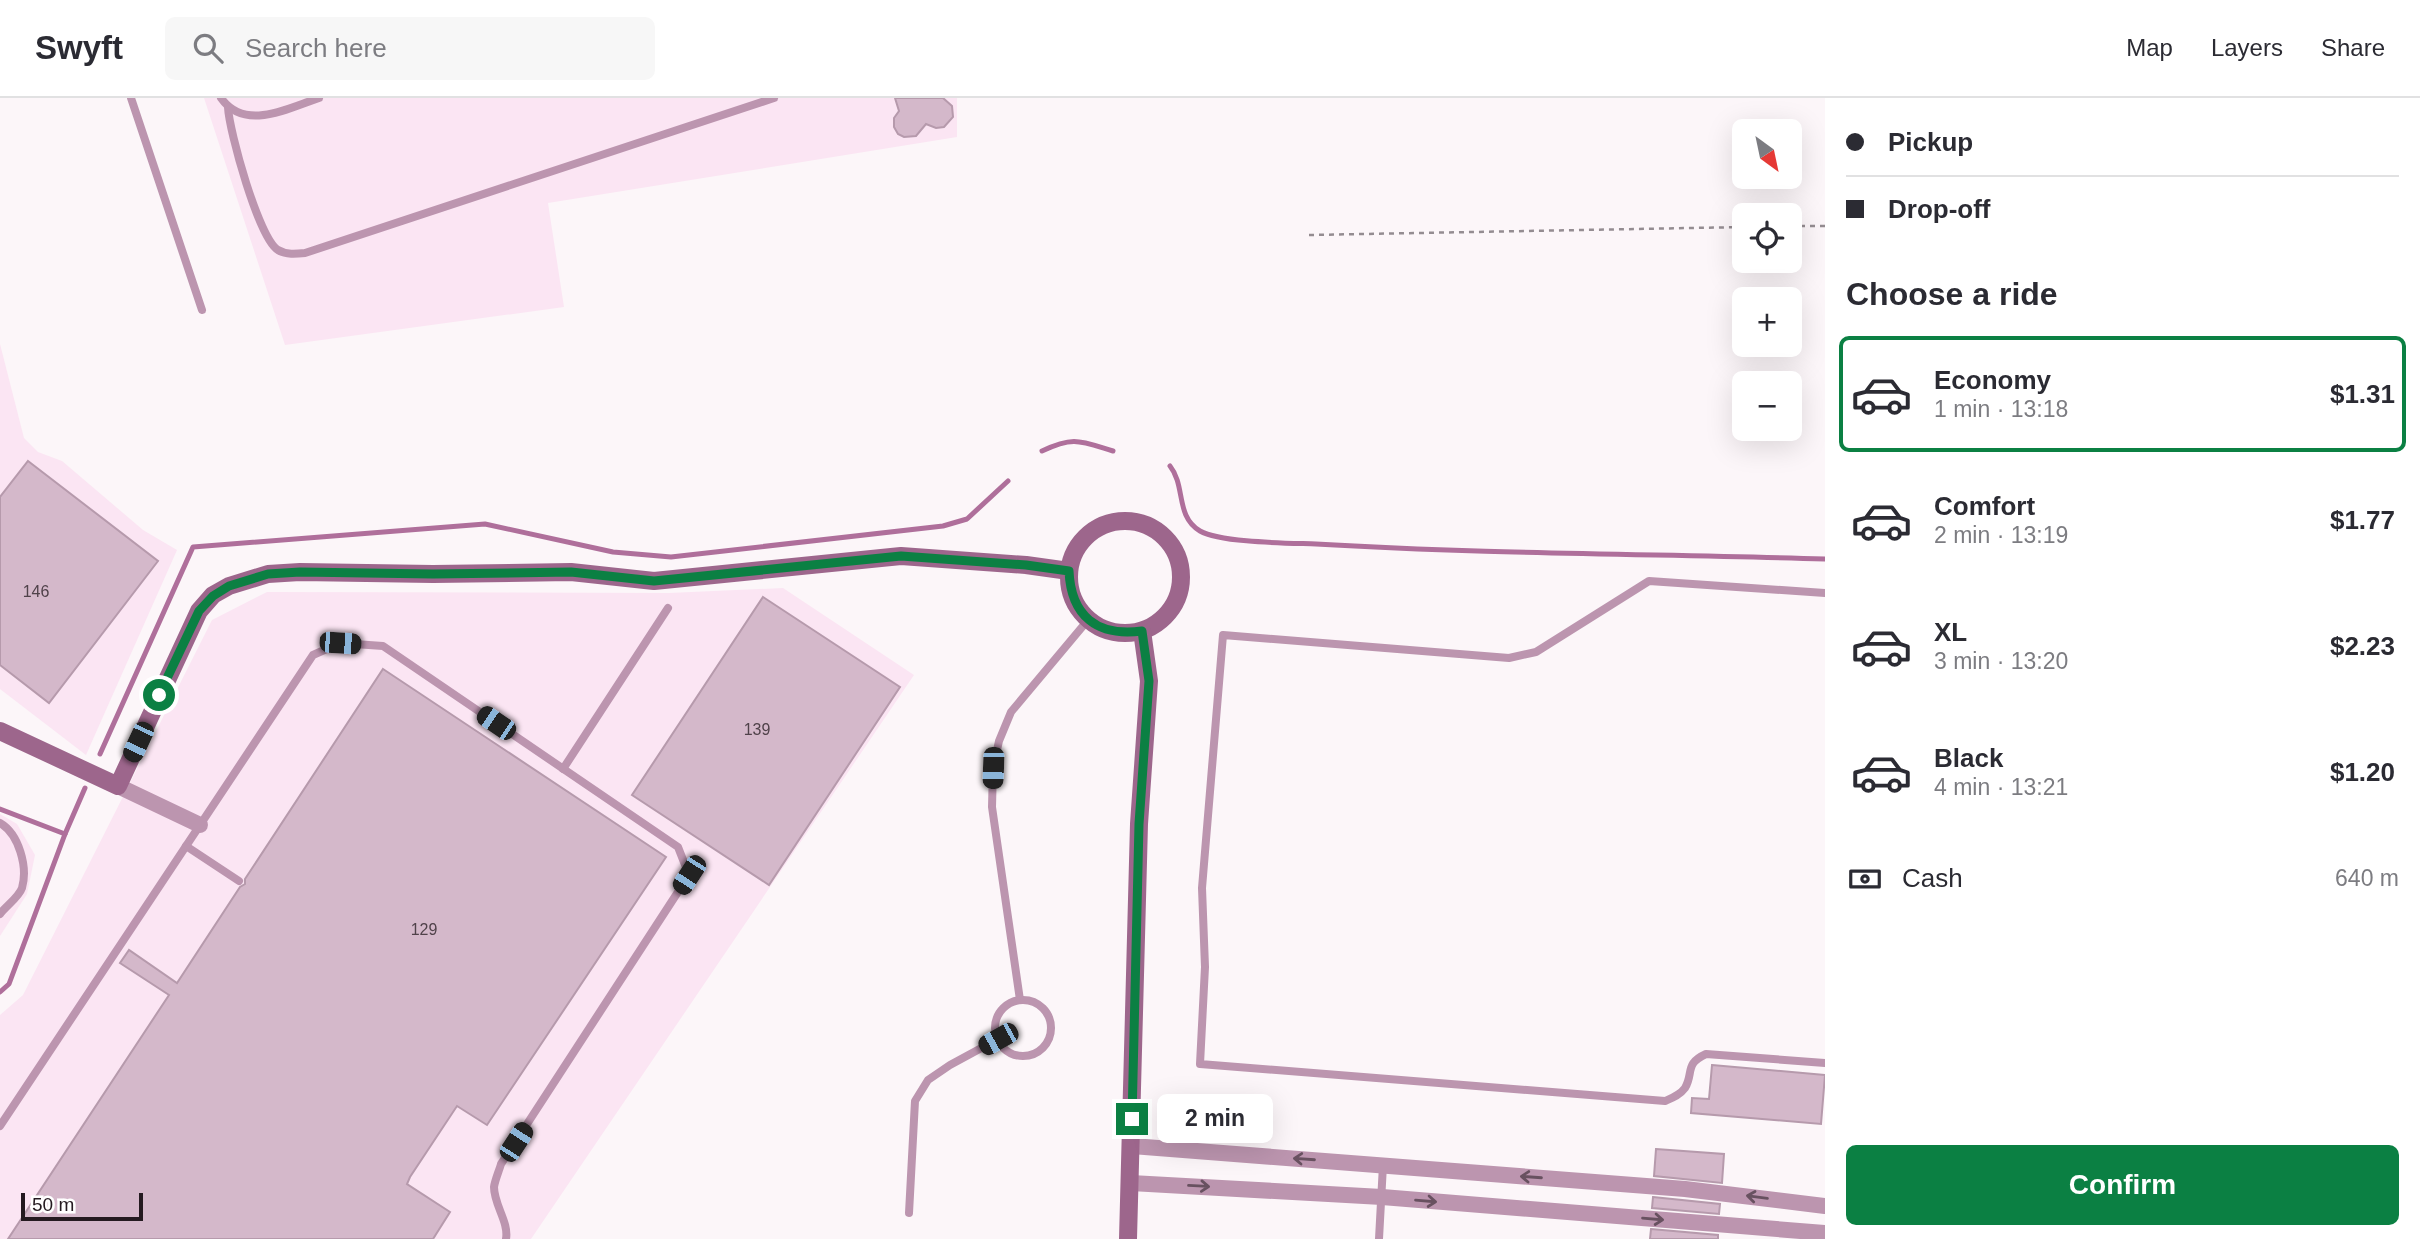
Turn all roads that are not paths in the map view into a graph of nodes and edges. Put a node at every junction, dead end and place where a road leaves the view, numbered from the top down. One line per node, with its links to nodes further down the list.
1 (131, 98): 6 (lane)
2 (222, 98): 5 (lane)
3 (319, 98): 5 (lane)
4 (774, 98): 5 (lane)
5 (228, 107)
6 (202, 310)
7 (1069, 571): 10 (street); 11 (street); 14 (street)
8 (1825, 593): 22 (lane)
9 (668, 608): 13 (lane)
10 (1088, 620): 11 (street); 20 (lane)
11 (1142, 631): 24 (street)
12 (0, 731): 14 (street)
13 (563, 769): 16 (lane); 31 (lane)
14 (118, 786): 16 (street)
15 (0, 823): 19 (lane)
16 (200, 825): 17 (lane)
17 (186, 846): 18 (lane); 23 (lane)
18 (239, 881)
19 (0, 914)
20 (1020, 1000): 21 (lane); 21 (lane)
21 (998, 1039): 29 (lane)
22 (1825, 1063)
23 (0, 1126)
24 (1132, 1146): 25 (street, one-way to 24); 26 (street)
25 (1383, 1165): 27 (lane); 28 (street, one-way to 25)
26 (1131, 1182): 27 (street, one-way to 27); 32 (street)
27 (1382, 1197): 30 (street, one-way to 30); 33 (lane)
28 (1825, 1206)
29 (909, 1213)
30 (1825, 1233)
31 (506, 1239)
32 (1128, 1239)
33 (1379, 1239)

